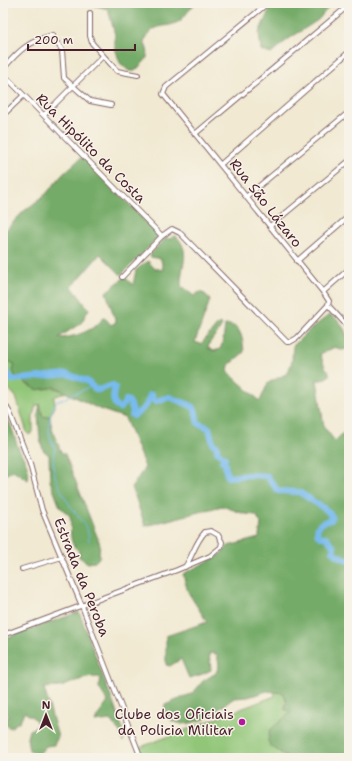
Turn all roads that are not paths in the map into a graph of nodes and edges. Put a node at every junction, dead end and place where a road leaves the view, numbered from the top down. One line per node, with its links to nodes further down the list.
1 (268, 3): 17 (street, Rua São Lázaro)
2 (349, 5): 17 (street)
3 (90, 13): 7 (street)
4 (53, 34): 8 (street)
5 (58, 44): 11 (street)
6 (349, 52): 19 (street)
7 (103, 56): 10 (street); 11 (street)
8 (3, 69)
9 (3, 74): 12 (street)
10 (138, 75)
11 (73, 86): 13 (street); 16 (street)
12 (23, 96): 15 (street, Rua Hipólito da Costa); 16 (street, Rua Hipólito da Costa)
13 (111, 105)
14 (349, 112): 20 (street)
15 (3, 115)
16 (44, 116): 23 (street, Rua Hipólito da Costa)
17 (195, 134): 19 (street, Rua São Lázaro)
18 (349, 161): 22 (street)
19 (221, 164): 20 (street, Rua São Lázaro)
20 (247, 196): 22 (street, Rua São Lázaro)
21 (349, 216): 24 (street)
22 (270, 226): 24 (street, Rua São Lázaro)
23 (162, 236): 26 (street); 28 (street)
24 (297, 261): 27 (street, Rua São Lázaro)
25 (349, 269): 27 (street)
26 (122, 277)
27 (323, 292): 28 (street, Rua São Lázaro)
28 (328, 305): 29 (street, Rua São Lázaro)
29 (349, 328)
30 (4, 403): 31 (street, Estrada da Peroba)
31 (62, 557): 33 (street); 34 (street, Estrada da Peroba)
32 (185, 566): 32 (street); 34 (street)
33 (22, 569)
34 (82, 606): 36 (street); 38 (street, Estrada da Peroba)
35 (3, 630): 36 (street)
36 (11, 632): 37 (street)
37 (3, 635)
38 (141, 758)

